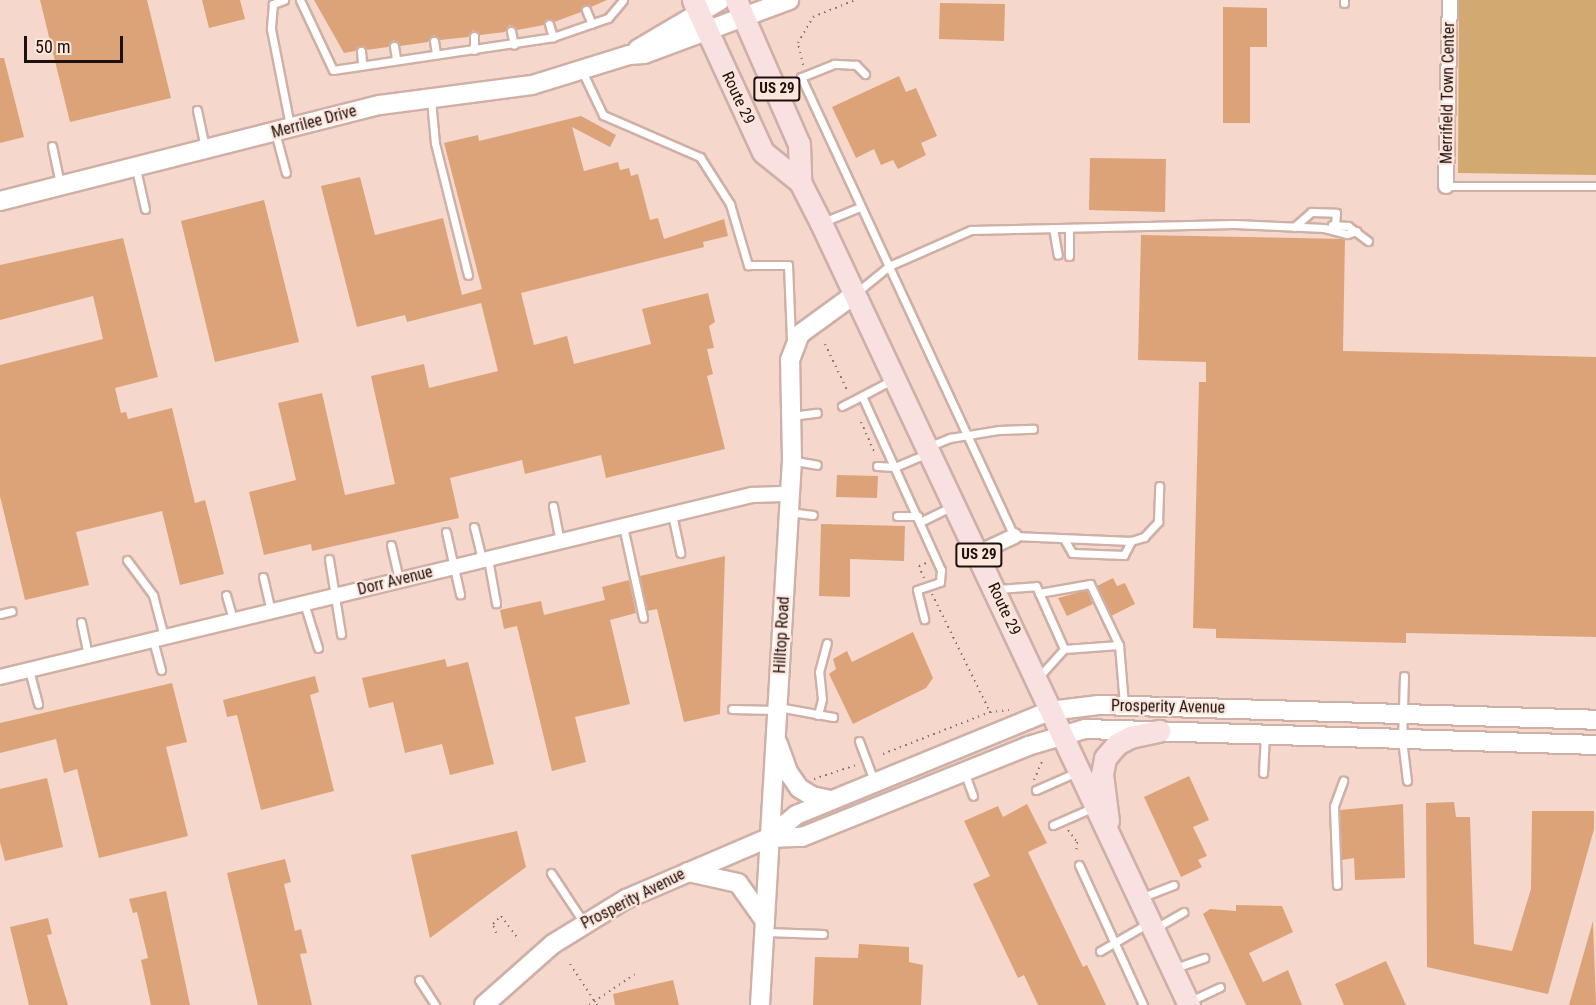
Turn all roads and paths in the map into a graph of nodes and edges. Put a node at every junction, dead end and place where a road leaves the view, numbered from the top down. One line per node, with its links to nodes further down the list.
1 (284, 0): 8 (lane)
2 (300, 0): 25 (lane)
3 (623, 0): 13 (lane)
4 (721, 0): 11 (main road, Merrilee Drive)
5 (789, 0): 9 (main road)
6 (855, 0): 28 (path)
7 (1450, 0): 38 (street, Merrifield Town Center)
8 (273, 2): 31 (lane)
9 (740, 8): 11 (main road); 36 (main road, Route 29 / US 29)
10 (586, 10): 13 (lane)
11 (699, 14): 23 (main road, Merrilee Drive); 23 (main road, Merrilee Drive); 36 (main road, Route 29 / US 29)
12 (549, 24): 16 (lane)
13 (592, 24): 16 (lane)
14 (511, 31): 18 (lane)
15 (474, 36): 20 (lane)
16 (553, 37): 18 (lane)
17 (434, 41): 22 (lane)
18 (514, 45): 20 (lane)
19 (394, 46): 24 (lane)
20 (474, 50): 22 (lane)
21 (361, 51): 25 (lane)
22 (436, 54): 24 (lane)
23 (629, 55): 26 (main road, Merrilee Drive)
24 (396, 58): 25 (lane)
25 (362, 63)
26 (582, 70): 29 (main road, Merrilee Drive); 56 (lane)
27 (865, 74): 28 (lane)
28 (804, 76): 41 (lane)
29 (431, 98): 31 (main road, Merrilee Drive); 54 (lane)
30 (197, 110): 33 (lane)
31 (283, 130): 33 (main road, Merrilee Drive); 35 (lane)
32 (52, 146): 37 (lane)
33 (205, 150): 34 (main road, Merrilee Drive)
34 (135, 167): 37 (main road, Merrilee Drive); 42 (lane)
35 (285, 173)
36 (800, 182): 43 (main road, Route 29 / US 29)
37 (60, 185): 40 (main road, Merrilee Drive)
38 (1446, 186): 39 (lane)
39 (1596, 186)
40 (0, 201)
41 (860, 207): 43 (lane); 53 (lane)
42 (145, 209)
43 (821, 223): 55 (main road, Route 29 / US 29)
44 (1335, 225): 45 (lane); 48 (lane); 49 (lane)
45 (1294, 227): 47 (lane); 48 (lane)
46 (1053, 228): 47 (lane); 51 (lane); 53 (lane)
47 (1069, 228): 52 (lane)
48 (1324, 228): 49 (lane)
49 (1357, 231): 50 (lane)
50 (1368, 241)
51 (1058, 255)
52 (1069, 256)
53 (888, 266): 55 (lane); 63 (lane)
54 (468, 275)
55 (855, 294): 56 (main road, Hilltop Road); 57 (main road, Route 29 / US 29)
56 (790, 360): 61 (main road, Hilltop Road)
57 (895, 379): 58 (lane); 64 (main road, Route 29 / US 29)
58 (862, 396): 59 (lane); 68 (lane)
59 (842, 406)
60 (817, 413): 61 (lane)
61 (791, 416): 65 (main road, Hilltop Road)
62 (1033, 429): 63 (lane)
63 (967, 436): 64 (lane); 80 (lane)
64 (929, 449): 68 (lane); 71 (main road, Route 29 / US 29)
65 (792, 460): 66 (lane); 70 (main road, Hilltop Road)
66 (816, 465)
67 (877, 466): 68 (lane)
68 (895, 468): 76 (lane)
69 (1159, 486): 83 (lane)
70 (790, 503): 73 (street, Dorr Avenue); 74 (lane); 122 (main road, Hilltop Road)
71 (956, 505): 76 (lane); 86 (main road, Route 29 / US 29)
72 (553, 506): 82 (lane)
73 (672, 514): 77 (street, Dorr Avenue); 85 (lane)
74 (813, 515)
75 (897, 516): 76 (lane)
76 (919, 519): 93 (lane)
77 (623, 526): 82 (street, Dorr Avenue); 104 (lane)
78 (474, 527): 88 (lane)
79 (446, 532): 90 (lane)
80 (1014, 536): 81 (lane); 86 (street)
81 (1064, 540): 83 (lane); 83 (lane)
82 (560, 541): 88 (street, Dorr Avenue)
83 (1131, 541)
84 (391, 545): 92 (lane)
85 (680, 552)
86 (978, 553): 94 (main road, Route 29 / US 29)
87 (329, 559): 97 (lane)
88 (485, 559): 90 (street, Dorr Avenue); 100 (lane)
89 (127, 560): 109 (lane)
90 (454, 567): 92 (street, Dorr Avenue); 98 (lane)
91 (263, 577): 102 (lane)
92 (399, 580): 97 (street, Dorr Avenue)
93 (929, 587): 105 (lane); 125 (path)
94 (995, 590): 95 (lane); 119 (main road, Route 29 / US 29)
95 (1039, 593): 111 (lane); 113 (lane)
96 (226, 594): 106 (lane)
97 (338, 594): 99 (street, Dorr Avenue); 108 (lane)
98 (460, 594)
99 (304, 603): 102 (street, Dorr Avenue); 112 (lane)
100 (496, 603)
101 (12, 611): 103 (lane)
102 (271, 611): 106 (street, Dorr Avenue)
103 (0, 614)
104 (642, 618)
105 (924, 619)
106 (233, 620): 109 (street, Dorr Avenue)
107 (81, 622): 114 (lane)
108 (341, 634)
109 (158, 638): 114 (street, Dorr Avenue); 116 (lane)
110 (827, 643): 128 (lane)
111 (1119, 645): 113 (lane); 121 (lane)
112 (318, 648)
113 (1064, 650): 119 (lane)
114 (88, 655): 115 (street, Dorr Avenue)
115 (29, 670): 118 (street, Dorr Avenue); 120 (lane)
116 (161, 670)
117 (1404, 676): 127 (lane)
118 (0, 677)
119 (1037, 679): 124 (main road, Route 29 / US 29)
120 (38, 704)
121 (1125, 706): 124 (main road, Prosperity Avenue); 127 (main road, Prosperity Avenue)
122 (778, 708): 123 (lane); 128 (lane); 134 (main road, Hilltop Road)
123 (732, 709)
124 (1050, 711): 132 (main road, Route 29 / US 29); 147 (main road, Prosperity Avenue)
125 (990, 712): 126 (path); 138 (path)
126 (1014, 712)
127 (1403, 714): 130 (main road, Prosperity Avenue); 135 (lane)
128 (818, 715): 129 (lane)
129 (833, 717)
130 (1596, 720)
131 (1159, 731): 132 (main road, Prosperity Avenue); 133 (main road, Prosperity Avenue); 154 (main road)
132 (1060, 734): 141 (main road, Prosperity Avenue); 142 (main road, Route 29 / US 29)
133 (1265, 735): 135 (main road, Prosperity Avenue); 143 (lane)
134 (776, 739): 150 (main road); 153 (main road, Hilltop Road)
135 (1402, 740): 137 (main road, Prosperity Avenue); 146 (lane)
136 (858, 741): 147 (lane)
137 (1596, 745)
138 (883, 754)
139 (1042, 761): 148 (path)
140 (859, 764): 144 (path)
141 (964, 772): 149 (lane); 153 (main road, Prosperity Avenue)
142 (1077, 772): 148 (lane); 151 (main road, Route 29 / US 29)
143 (1263, 773)
144 (808, 777)
145 (1343, 781): 159 (lane)
146 (1407, 781)
147 (875, 782): 150 (main road, Prosperity Avenue)
148 (1035, 787)
149 (973, 796)
150 (831, 800): 153 (main road, Prosperity Avenue)
151 (1094, 807): 152 (lane); 154 (main road, Route 29 / US 29)
152 (1057, 824): 155 (path)
153 (768, 838): 156 (main road, Prosperity Avenue); 163 (main road, Hilltop Road)
154 (1113, 845): 160 (main road, Route 29 / US 29)
155 (1079, 866): 168 (lane)
156 (686, 871): 162 (main road, Prosperity Avenue); 163 (main road)
157 (551, 873): 162 (lane)
158 (1174, 885): 160 (lane)
159 (1337, 885)
160 (1138, 899): 164 (main road, Route 29 / US 29)
161 (1183, 912): 164 (lane)
162 (584, 923): 179 (main road, Prosperity Avenue)
163 (765, 926): 166 (lane); 182 (main road, Hilltop Road)
164 (1151, 926): 168 (lane); 172 (main road, Route 29 / US 29)
165 (496, 933): 167 (path)
166 (823, 934)
167 (519, 940)
168 (1116, 943): 169 (lane); 183 (lane)
169 (1100, 951)
170 (1204, 958): 172 (lane)
171 (570, 964): 176 (path)
172 (1172, 969): 177 (main road, Route 29 / US 29)
173 (635, 974): 176 (path)
174 (419, 980): 178 (lane)
175 (1220, 987): 177 (lane)
176 (594, 1001): 180 (path); 181 (path)
177 (1188, 1003)
178 (435, 1005)
179 (484, 1005)
180 (588, 1005)
181 (597, 1005)
182 (760, 1005)
183 (1143, 1005)

